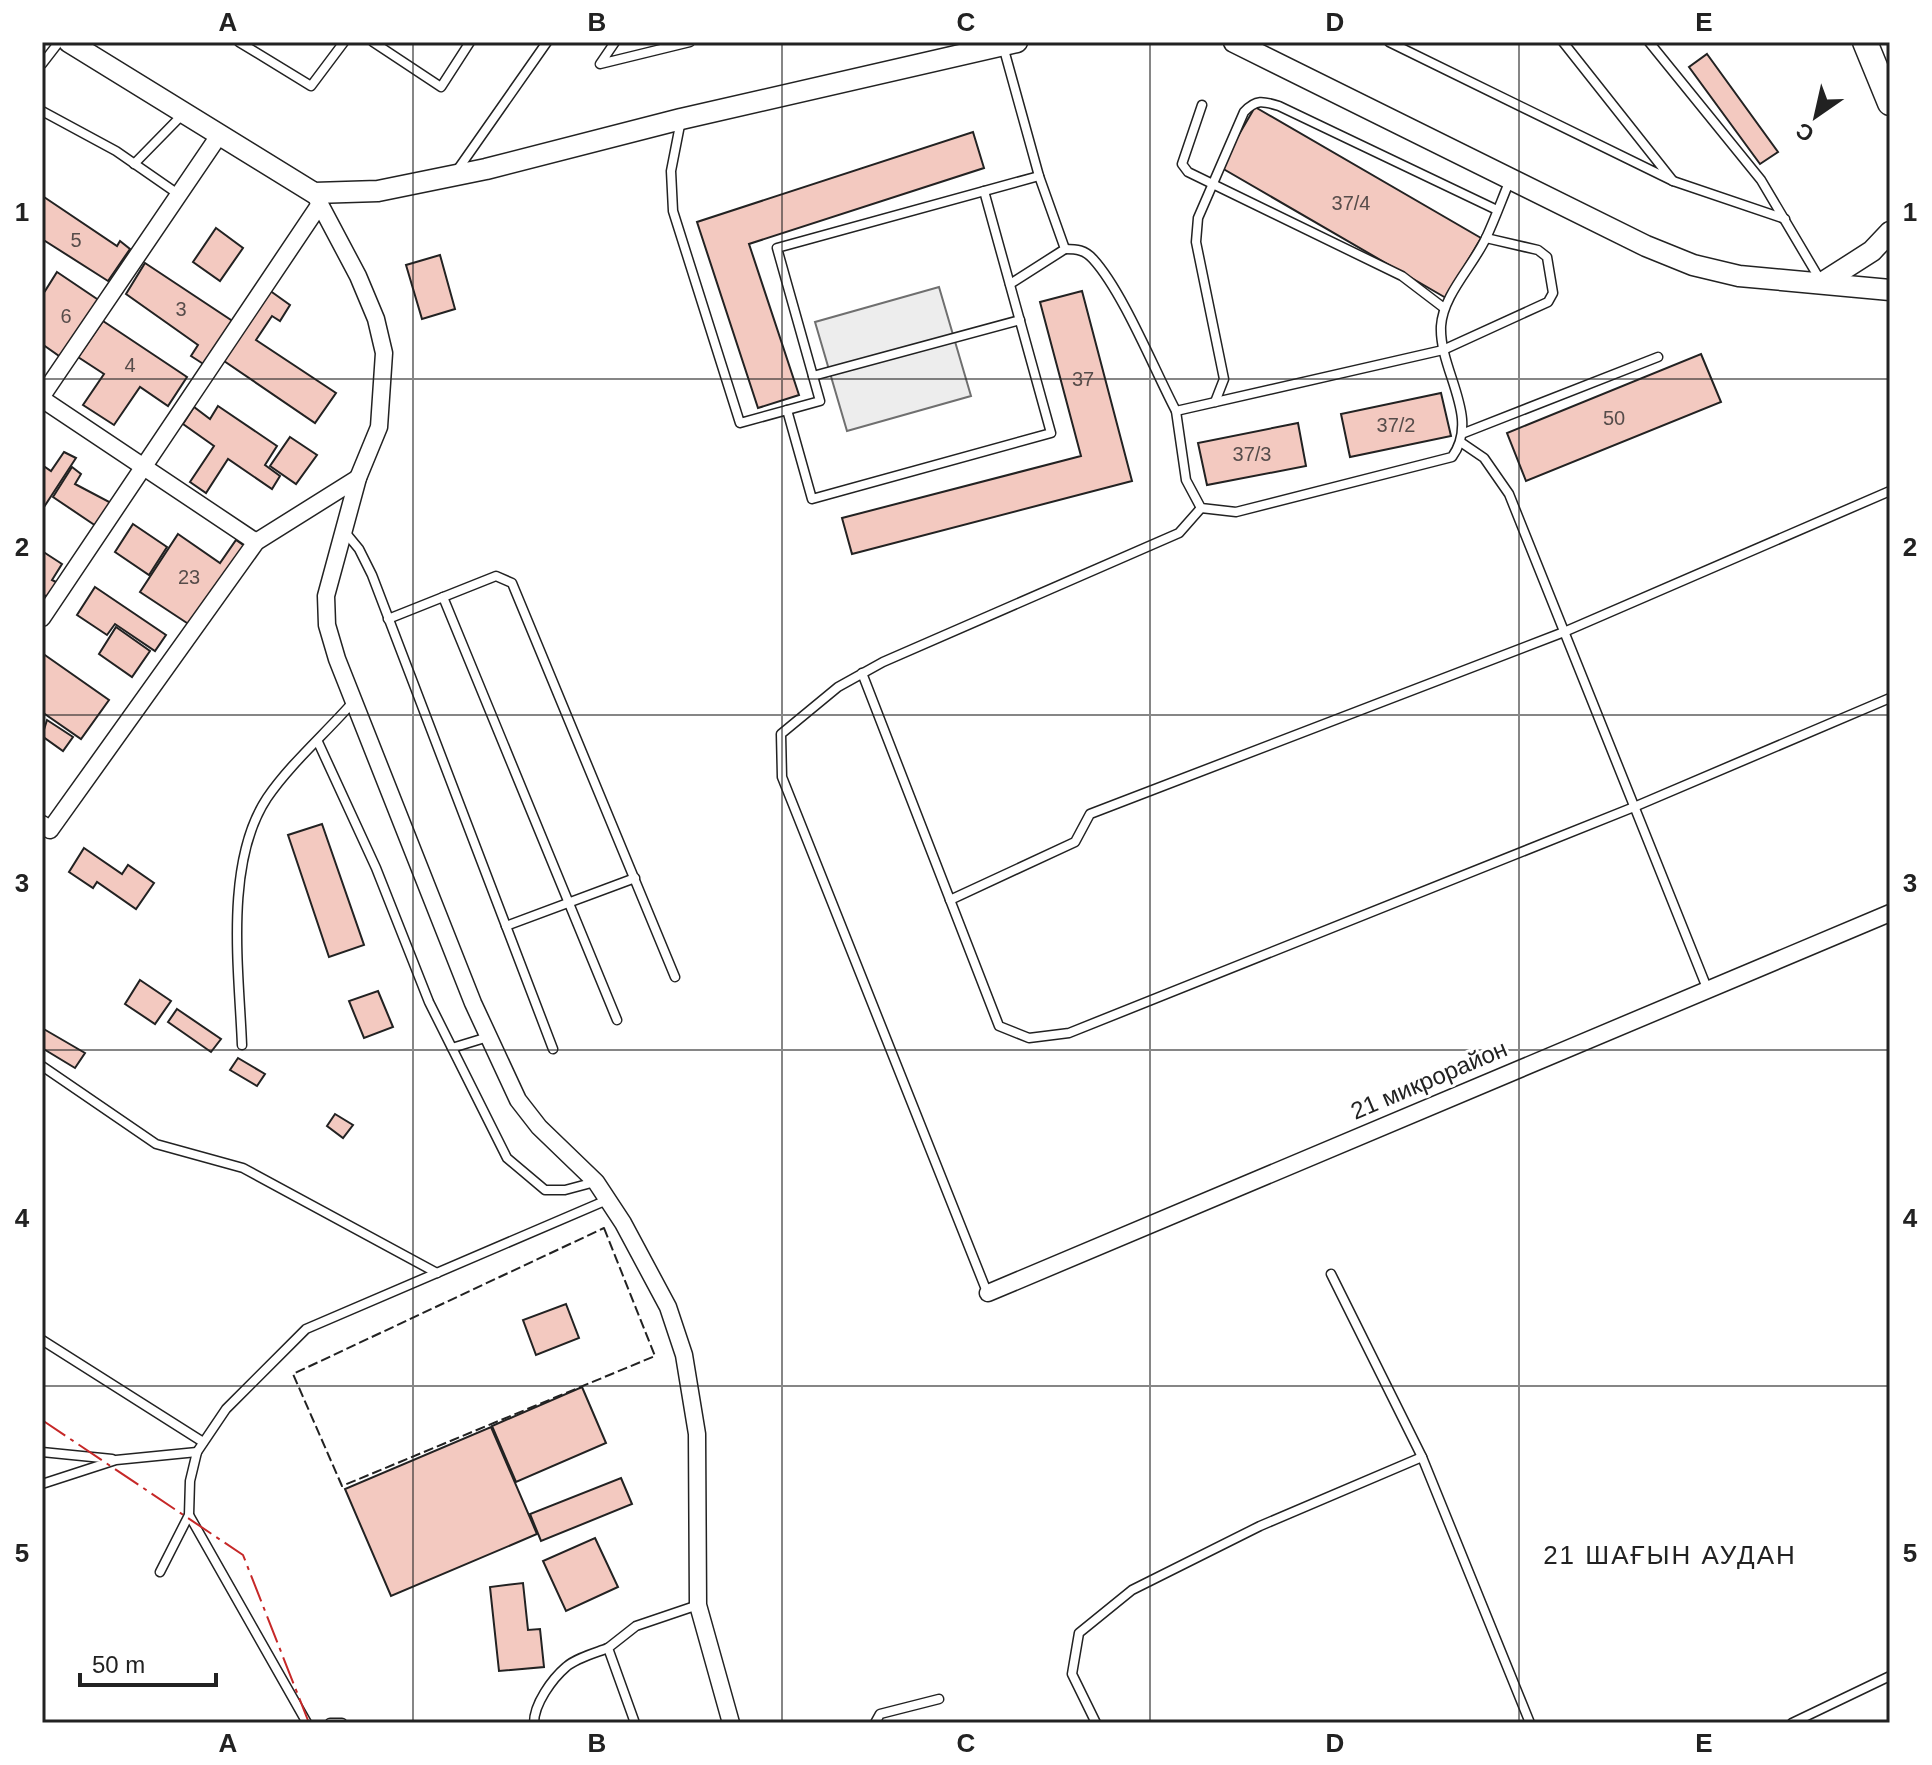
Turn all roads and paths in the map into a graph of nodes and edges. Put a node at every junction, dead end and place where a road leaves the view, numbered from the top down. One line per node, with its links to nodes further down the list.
1 (59, 42): 16 (lane)
2 (69, 42): 20 (street)
3 (239, 42): 4 (lane)
4 (344, 42)
5 (373, 42): 6 (lane)
6 (470, 42)
7 (547, 42): 24 (lane)
8 (615, 42): 9 (lane)
9 (690, 42)
10 (1234, 42): 26 (street)
11 (1389, 42): 27 (lane)
12 (1563, 42): 27 (lane)
13 (1649, 42): 33 (lane)
14 (1865, 42): 17 (main road)
15 (1010, 44): 21 (street); 25 (lane)
16 (42, 64)
17 (1890, 103)
18 (1202, 105): 28 (lane)
19 (42, 111): 23 (lane)
20 (185, 112): 22 (street); 23 (lane)
21 (681, 119): 24 (street); 47 (lane)
22 (220, 134): 30 (street); 31 (street)
23 (134, 164): 30 (lane)
24 (453, 176): 31 (street)
25 (1039, 176): 29 (lane); 36 (lane)
26 (1510, 180): 32 (lane); 37 (street)
27 (1673, 181): 33 (lane)
28 (1213, 184): 32 (lane); 40 (lane); 46 (lane)
29 (984, 191): 38 (lane); 44 (lane)
30 (179, 195): 45 (street)
31 (317, 198): 50 (street); 51 (street)
32 (1497, 210): 35 (lane)
33 (1786, 219): 37 (lane)
34 (1890, 232): 37 (street)
35 (1486, 238): 40 (lane); 42 (lane)
36 (1065, 249): 38 (lane); 48 (lane)
37 (1822, 283): 39 (street)
38 (1010, 284): 41 (lane)
39 (1890, 290)
40 (1444, 308): 42 (lane)
41 (1020, 320): 44 (lane); 47 (lane)
42 (1443, 350): 46 (lane); 49 (lane)
43 (1658, 357): 49 (lane)
44 (813, 376): 47 (lane)
45 (42, 398): 50 (street)
46 (1215, 402): 48 (lane)
47 (787, 410)
48 (1176, 411): 53 (lane)
49 (1463, 438): 53 (lane); 59 (lane)
50 (142, 466): 55 (street); 57 (street)
51 (358, 478): 54 (street); 55 (street)
52 (1890, 491): 59 (lane)
53 (1201, 508): 60 (lane)
54 (345, 532): 58 (lane); 62 (street)
55 (256, 542): 65 (street)
56 (443, 597): 58 (lane); 66 (lane); 68 (lane)
57 (42, 618)
58 (388, 619): 70 (lane)
59 (1564, 632): 64 (lane); 67 (lane)
60 (862, 673): 67 (lane); 83 (lane)
61 (1890, 698): 64 (lane)
62 (354, 701): 63 (lane); 74 (street)
63 (318, 742): 75 (lane); 76 (lane)
64 (1634, 807): 67 (lane); 72 (lane)
65 (42, 824)
66 (635, 878): 68 (lane); 71 (lane)
67 (950, 900)
68 (570, 903): 70 (lane); 73 (lane)
69 (1890, 913): 72 (street, 21 микрорайон)
70 (506, 926): 77 (lane)
71 (675, 977)
72 (1707, 988): 83 (street, 21 микрорайон)
73 (617, 1020)
74 (488, 1037): 76 (lane); 79 (street)
75 (242, 1045)
76 (452, 1048): 79 (lane)
77 (553, 1049)
78 (42, 1066): 81 (lane)
79 (596, 1182): 80 (street)
80 (608, 1200): 81 (lane); 93 (street)
81 (437, 1273): 85 (lane)
82 (1331, 1274): 88 (lane)
83 (988, 1293)
84 (42, 1340): 85 (lane)
85 (203, 1442): 87 (lane)
86 (42, 1452): 89 (lane)
87 (197, 1452): 89 (lane); 91 (lane)
88 (1422, 1457): 104 (lane); 105 (lane)
89 (116, 1460): 90 (lane)
90 (42, 1484)
91 (189, 1515): 92 (lane); 97 (lane)
92 (160, 1572)
93 (698, 1605): 94 (lane); 102 (street)
94 (608, 1648): 100 (lane); 101 (lane)
95 (1890, 1676): 106 (lane)
96 (939, 1699): 103 (lane)
97 (307, 1723)
98 (330, 1723): 99 (lane)
99 (342, 1723)
100 (534, 1723)
101 (635, 1723)
102 (731, 1723)
103 (875, 1723)
104 (1096, 1723)
105 (1530, 1723)
106 (1792, 1723)

